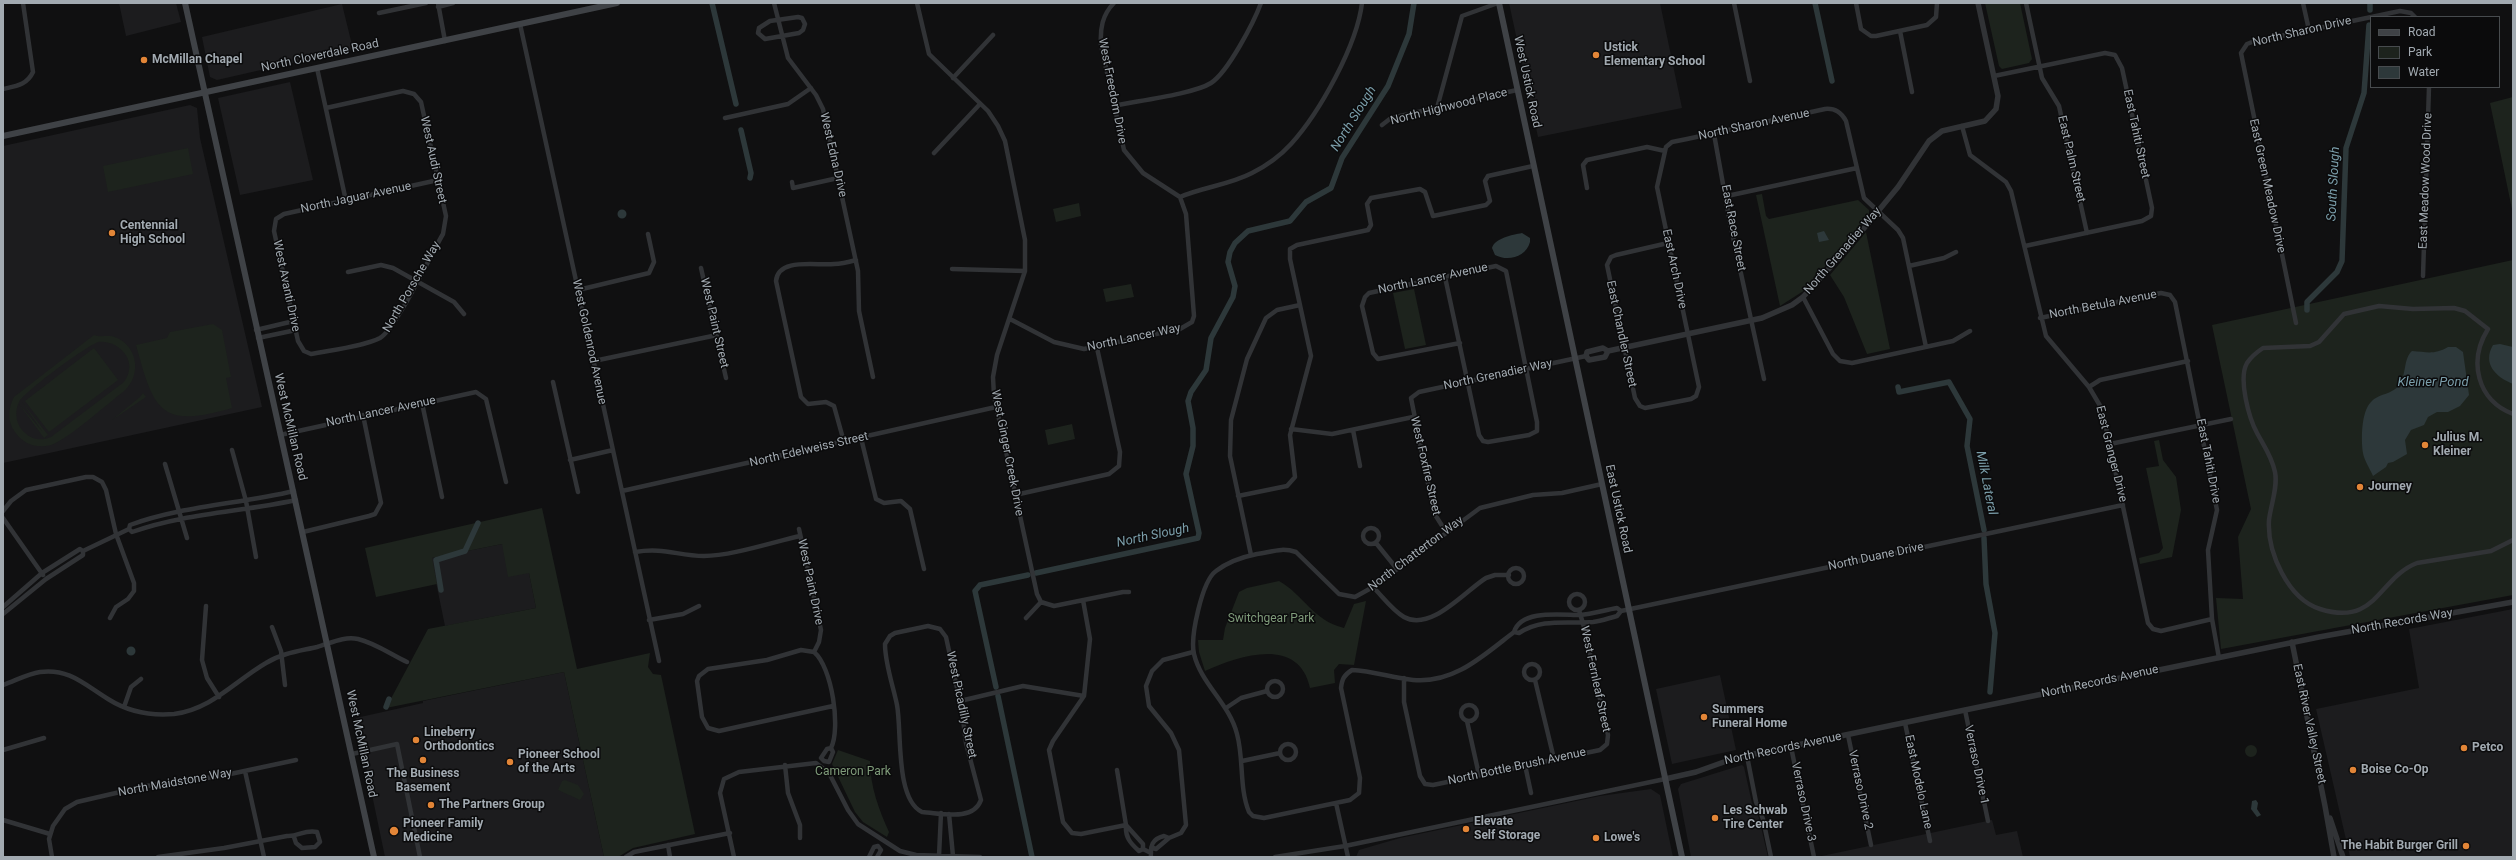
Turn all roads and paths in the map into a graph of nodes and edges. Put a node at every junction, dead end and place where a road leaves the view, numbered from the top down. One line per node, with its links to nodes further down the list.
1 (23, 3): 40 (street)
2 (185, 3): 42 (main road, West McMillan Road)
3 (426, 3): 21 (street)
4 (453, 3): 19 (street)
5 (585, 3): 20 (street)
6 (617, 3): 20 (main road, North Cloverdale Road)
7 (774, 3): 25 (street, West Edna Drive)
8 (917, 3): 36 (street, West Ginger Creek Drive)
9 (1114, 3): 45 (street, West Freedom Drive)
10 (1261, 3): 45 (street)
11 (1362, 3): 63 (street)
12 (1498, 3): 41 (main road, West Ustick Road); 47 (street)
13 (1734, 3): 37 (street)
14 (1856, 3): 28 (street)
15 (1937, 3): 28 (street)
16 (1978, 3): 35 (street)
17 (2026, 3): 33 (street, East Palm Street)
18 (2303, 3): 27 (street)
19 (438, 5): 31 (street)
20 (587, 10): 26 (main road, North Cloverdale Road)
21 (379, 13)
22 (2375, 16): 23 (street, North Sharon Drive)
23 (2414, 16)
24 (2370, 17): 27 (street, North Sharon Drive)
25 (778, 20): 30 (street, West Edna Drive); 30 (street); 30 (street)
26 (520, 24): 31 (main road, North Cloverdale Road); 82 (street, West Goldenrod Avenue)
27 (2309, 30): 32 (street, North Sharon Drive)
28 (1900, 31): 43 (street)
29 (993, 35): 36 (street)
30 (782, 36): 38 (street, West Edna Drive)
31 (445, 40): 34 (main road, North Cloverdale Road)
32 (2242, 50): 91 (street, East Green Meadow Drive)
33 (2040, 66): 35 (street); 68 (street, East Palm Street); 68 (street, East Tahiti Street)
34 (317, 68): 42 (main road, North Cloverdale Road); 46 (street)
35 (1994, 76): 50 (street, North Grenadier Way)
36 (953, 78): 44 (street, West Ginger Creek Drive)
37 (1750, 81)
38 (811, 88): 48 (street); 58 (street, West Edna Drive)
39 (2429, 88): 79 (street, East Meadow Wood Drive)
40 (3, 89)
41 (1517, 90): 47 (street, North Highwood Place); 56 (main road, West Ustick Road)
42 (204, 92): 52 (main road, North Cloverdale Road); 92 (main road, West McMillan Road)
43 (1912, 92)
44 (980, 104): 55 (street); 77 (street, West Ginger Creek Drive)
45 (1113, 106): 63 (street, West Freedom Drive)
46 (326, 108): 59 (street, West Audi Street); 64 (street)
47 (1437, 108): 49 (street, North Highwood Place)
48 (725, 118)
49 (1382, 125)
50 (1962, 126): 65 (street, North Grenadier Way); 71 (street, East Granger Drive)
51 (1714, 134): 53 (street, North Sharon Avenue); 57 (street, North Sharon Avenue); 62 (street, East Race Street)
52 (3, 136)
53 (1669, 144): 54 (street, East Arch Drive)
54 (1665, 151): 61 (street); 70 (street, East Arch Drive)
55 (934, 153)
56 (1533, 166): 85 (street); 105 (main road, East Ustick Road)
57 (1857, 168): 62 (street); 65 (street)
58 (838, 178): 60 (street); 73 (street, West Edna Drive)
59 (438, 180): 64 (street, North Jaguar Avenue); 67 (street, West Audi Street)
60 (792, 182)
61 (1587, 188)
62 (1727, 196): 90 (street, East Race Street)
63 (1180, 197): 100 (street, North Lancer Way)
64 (346, 201): 66 (street, North Jaguar Avenue)
65 (1877, 212): 74 (street); 84 (street, North Grenadier Way)
66 (276, 219): 89 (street, West Avanti Drive)
67 (445, 228): 81 (street, North Porsche Way)
68 (2087, 233): 71 (street)
69 (648, 234): 82 (street)
70 (1668, 243): 95 (street, East Arch Drive); 101 (street, East Chandler Street)
71 (2025, 246): 87 (street, East Granger Drive)
72 (1956, 252): 74 (street)
73 (856, 260): 109 (street, West Edna Drive); 128 (street)
74 (1909, 266): 99 (street)
75 (701, 268): 96 (street, West Paint Street)
76 (952, 269): 77 (street)
77 (1025, 271): 88 (street, West Ginger Creek Drive)
78 (348, 272): 81 (street)
79 (2423, 276)
80 (1446, 277): 98 (street); 98 (street, North Lancer Avenue); 108 (street, North Lancer Avenue)
81 (416, 281): 86 (street); 102 (street, North Porsche Way)
82 (578, 290): 106 (street, West Goldenrod Avenue)
83 (2166, 294): 87 (street, North Betula Avenue); 107 (street, East Tahiti Drive)
84 (1803, 297): 90 (street, North Grenadier Way); 99 (street)
85 (1300, 305): 124 (street); 141 (street)
86 (464, 314)
87 (2040, 318): 114 (street, East Granger Drive)
88 (1010, 319): 100 (street, North Lancer Way); 118 (street, West Ginger Creek Drive)
89 (294, 321): 92 (street); 93 (street, West Avanti Drive)
90 (1752, 321): 95 (street, North Grenadier Way); 111 (street, East Race Street)
91 (2296, 324)
92 (256, 330): 97 (main road, West McMillan Road)
93 (296, 330): 97 (street); 102 (street, West Avanti Drive)
94 (1970, 332): 99 (street)
95 (1688, 334): 101 (street, North Grenadier Way); 117 (street, East Arch Drive)
96 (717, 335): 106 (street); 110 (street, West Paint Street)
97 (258, 338): 126 (main road, West McMillan Road)
98 (1460, 343): 112 (street)
99 (1926, 347)
100 (1097, 348): 140 (street)
101 (1624, 348): 103 (street, North Grenadier Way); 117 (street, East Chandler Street)
102 (304, 351)
103 (1608, 351): 104 (street, North Grenadier Way); 104 (street, North Grenadier Way)
104 (1586, 356): 105 (street, North Grenadier Way)
105 (1574, 358): 108 (street, North Grenadier Way); 136 (main road, East Ustick Road)
106 (594, 361): 131 (street, West Goldenrod Avenue)
107 (2188, 361): 114 (street); 123 (street, East Tahiti Drive)
108 (1526, 368): 112 (street, North Grenadier Way); 112 (street)
109 (873, 376)
110 (726, 378)
111 (1764, 380)
112 (1468, 381): 115 (street, North Grenadier Way)
113 (553, 382): 132 (street)
114 (2089, 388): 129 (street, East Granger Drive)
115 (1411, 398): 121 (street, West Foxfire Street)
116 (422, 403): 120 (street, North Lancer Avenue); 135 (street, North Lancer Avenue); 142 (street)
117 (1640, 406)
118 (996, 408): 127 (street, North Edelweiss Street); 140 (street, West Ginger Creek Drive)
119 (2513, 414): 158 (street)
120 (363, 415): 126 (street, North Lancer Avenue); 153 (street)
121 (1413, 417): 125 (street); 154 (street, West Foxfire Street)
122 (2231, 419): 123 (street)
123 (2200, 426): 129 (street); 183 (street, East Tahiti Drive)
124 (1291, 429): 125 (street); 141 (street)
125 (1353, 430): 134 (street)
126 (280, 435): 137 (main road, West McMillan Road)
127 (861, 438): 128 (street, North Edelweiss Street); 164 (street)
128 (844, 442): 138 (street, North Edelweiss Street)
129 (2110, 444): 145 (street, East Granger Drive)
130 (232, 450): 144 (street)
131 (613, 450): 132 (street); 138 (street, West Goldenrod Avenue)
132 (570, 460): 139 (street)
133 (165, 464): 148 (street)
134 (1360, 466)
135 (506, 482)
136 (1602, 484): 154 (street, North Chatterton Way); 177 (main road, East Ustick Road)
137 (294, 491): 143 (main road, West McMillan Road); 144 (street)
138 (622, 491): 161 (street, West Goldenrod Avenue)
139 (578, 492)
140 (1015, 495): 172 (street, West Ginger Creek Drive)
141 (1238, 496): 162 (street)
142 (442, 497)
143 (296, 500): 146 (street); 153 (main road, West McMillan Road)
144 (246, 502): 146 (street); 148 (street)
145 (2123, 505): 177 (street, North Duane Drive); 183 (street, East Granger Drive)
146 (248, 508): 150 (street); 163 (street)
147 (3, 512): 155 (street)
148 (177, 512): 150 (street); 151 (street)
149 (3, 518): 166 (street)
150 (182, 518): 151 (street); 157 (street)
151 (129, 529): 155 (street)
152 (799, 529): 156 (street, West Paint Drive)
153 (303, 532): 189 (main road, West McMillan Road)
154 (1446, 532): 165 (street, North Chatterton Way)
155 (116, 534): 160 (street); 181 (street)
156 (800, 536): 161 (street); 190 (street, West Paint Drive)
157 (187, 538)
158 (2513, 540)
159 (1376, 543): 165 (street)
160 (83, 551): 166 (street); 168 (street)
161 (635, 552): 184 (street, West Goldenrod Avenue)
162 (1251, 555): 169 (street, North Chatterton Way); 191 (street, North Chatterton Way)
163 (256, 557)
164 (924, 569)
165 (1397, 569): 169 (street, North Chatterton Way)
166 (42, 573): 168 (street); 176 (street)
167 (1509, 575): 169 (street)
168 (46, 579): 180 (street)
169 (1373, 587)
170 (1129, 592): 171 (street)
171 (1083, 600): 172 (street); 202 (street)
172 (1041, 602): 182 (street)
173 (2513, 602): 188 (street, North Records Way)
174 (206, 606): 203 (street)
175 (699, 606): 184 (street)
176 (3, 607)
177 (1629, 609): 178 (street, North Duane Drive); 228 (main road, East Ustick Road)
178 (1621, 611): 179 (street); 185 (street)
179 (1580, 612): 185 (street, West Fernleaf Street); 187 (street)
180 (3, 614)
181 (110, 618)
182 (1026, 618)
183 (2212, 619): 193 (street, East Tahiti Drive)
184 (649, 620): 194 (street, West Goldenrod Avenue)
185 (1583, 622): 187 (street); 213 (street, West Fernleaf Street)
186 (272, 627): 192 (street)
187 (1514, 632): 196 (street)
188 (2292, 642): 193 (street, North Records Avenue); 231 (street, East River Valley Street)
189 (328, 643): 192 (street); 195 (street); 217 (main road, West McMillan Road)
190 (814, 652): 205 (street); 205 (street)
191 (1193, 652): 207 (street, North Chatterton Way); 241 (street)
192 (282, 656): 200 (street); 203 (street)
193 (2219, 658): 208 (street, North Records Avenue)
194 (659, 660)
195 (407, 662)
196 (1404, 678): 227 (street, North Bottle Brush Avenue); 230 (street)
197 (141, 680): 206 (street)
198 (1535, 680): 219 (street)
199 (3, 685): 206 (street)
200 (285, 685)
201 (1267, 691): 207 (street)
202 (1084, 696): 204 (street); 236 (street)
203 (219, 697): 206 (street)
204 (960, 700): 232 (street, West Picadilly Street); 233 (street, West Picadilly Street)
205 (833, 706): 222 (street)
206 (124, 707)
207 (1226, 708): 221 (street, North Chatterton Way)
208 (1965, 710): 210 (street, North Records Avenue); 235 (street, Verraso Drive 1)
209 (1467, 721): 227 (street)
210 (1905, 723): 211 (street, North Records Avenue); 244 (street, East Modelo Lane)
211 (1848, 735): 214 (street, North Records Avenue); 245 (street, Verraso Drive 2)
212 (44, 738): 215 (street)
213 (1607, 744): 219 (street, North Bottle Brush Avenue)
214 (1791, 747): 218 (street, North Records Avenue); 269 (street, Verraso Drive 3)
215 (3, 750)
216 (1280, 753): 221 (street)
217 (352, 754): 257 (main road, West McMillan Road); 258 (street)
218 (1747, 756): 228 (street, North Records Avenue); 268 (street)
219 (1554, 759): 224 (street, North Bottle Brush Avenue)
220 (296, 760): 226 (street, North Maidstone Way)
221 (1242, 761): 230 (street, North Chatterton Way)
222 (822, 763): 223 (street); 242 (street)
223 (786, 765): 237 (street); 240 (street)
224 (1525, 765): 227 (street, North Bottle Brush Avenue); 229 (street)
225 (1117, 770): 236 (street)
226 (246, 771): 238 (street, North Maidstone Way); 243 (street)
227 (1479, 775)
228 (1665, 779): 248 (street, North Records Avenue); 267 (main road, East Ustick Road)
229 (1530, 793)
230 (1336, 803): 248 (street)
231 (2326, 806): 270 (street, East River Valley Street); 271 (street, East River Valley Street)
232 (941, 813): 233 (street); 252 (street)
233 (949, 814): 253 (street)
234 (3, 820): 238 (street)
235 (1988, 820)
236 (1126, 825): 250 (street); 250 (street)
237 (730, 833): 246 (street); 261 (street)
238 (50, 834): 254 (street)
239 (294, 836): 239 (street); 243 (street)
240 (800, 838)
241 (1169, 838): 249 (street); 249 (street)
242 (882, 840): 247 (street); 252 (street)
243 (261, 841): 255 (street); 256 (street)
244 (1930, 841)
245 (1871, 845)
246 (668, 846): 259 (street); 260 (street)
247 (878, 846): 262 (street); 263 (street)
248 (1345, 846): 265 (street, North Records Avenue); 266 (street)
249 (1153, 848): 251 (street)
250 (1143, 849): 251 (street)
251 (1151, 855)
252 (939, 856): 253 (street)
253 (953, 856): 264 (street)
254 (52, 857)
255 (158, 857)
256 (264, 857)
257 (374, 857)
258 (420, 857)
259 (626, 857)
260 (670, 857)
261 (734, 857)
262 (869, 857)
263 (877, 857)
264 (980, 857)
265 (1275, 857)
266 (1348, 857)
267 (1682, 857)
268 (1771, 857)
269 (1814, 857)
270 (2334, 857)
271 (2343, 857)

